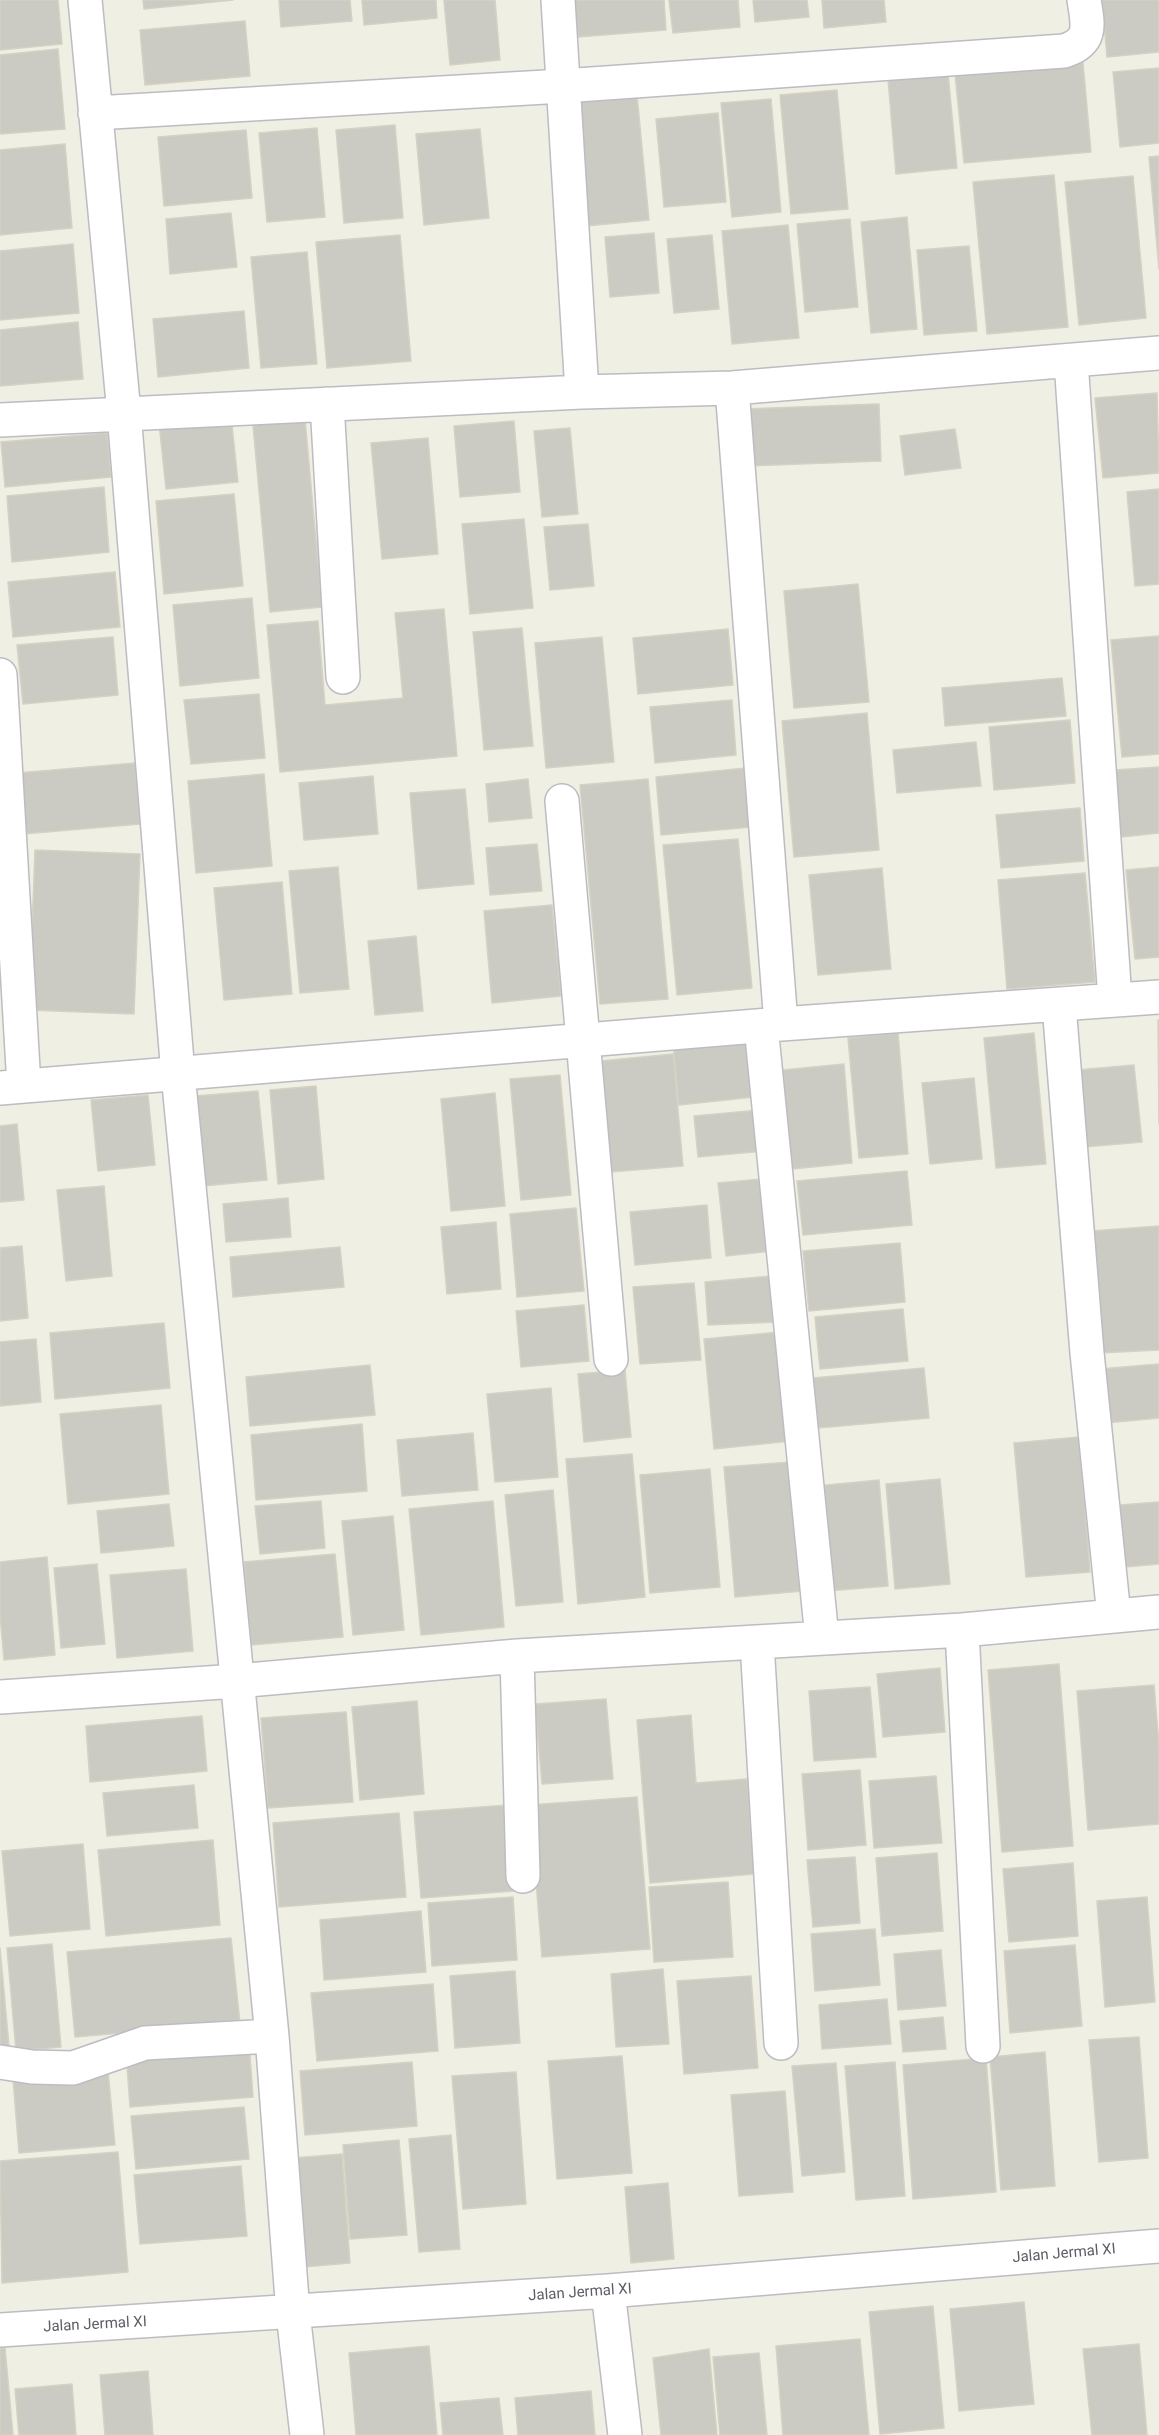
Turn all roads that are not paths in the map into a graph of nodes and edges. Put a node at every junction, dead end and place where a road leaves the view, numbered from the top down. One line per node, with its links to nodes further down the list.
1 (85, 0): 5 (street)
2 (558, 0): 4 (street)
3 (1084, 0): 4 (street)
4 (563, 86): 5 (street); 9 (street)
5 (95, 114): 11 (street)
6 (1159, 353): 7 (street)
7 (1071, 361): 8 (street); 17 (street)
8 (732, 388): 9 (street); 19 (street)
9 (582, 392): 10 (street)
10 (327, 404): 11 (street); 14 (street)
11 (124, 413): 12 (street); 21 (street)
12 (0, 420)
13 (0, 675): 22 (street)
14 (343, 677)
15 (562, 801): 20 (street)
16 (1159, 997): 17 (street)
17 (1115, 1000): 18 (street)
18 (1059, 1005): 19 (street); 25 (street)
19 (771, 1025): 20 (street); 27 (street)
20 (585, 1040): 21 (street); 23 (street)
21 (178, 1074): 22 (street); 30 (street)
22 (12, 1087)
23 (611, 1359)
24 (1159, 1612): 25 (street)
25 (1114, 1617): 26 (street)
26 (962, 1630): 27 (street); 35 (street)
27 (822, 1638): 28 (street)
28 (757, 1642): 29 (street); 34 (street)
29 (516, 1656): 30 (street); 32 (street)
30 (237, 1681): 31 (street); 33 (street)
31 (0, 1697)
32 (523, 1876)
33 (272, 2036): 36 (street); 39 (street)
34 (781, 2043)
35 (983, 2046)
36 (0, 2062)
37 (1159, 2246): 38 (street, Jalan Jermal XI)
38 (608, 2291): 39 (street, Jalan Jermal XI); 42 (street)
39 (293, 2313): 40 (street, Jalan Jermal XI); 41 (street)
40 (0, 2330)
41 (307, 2435)
42 (625, 2435)

